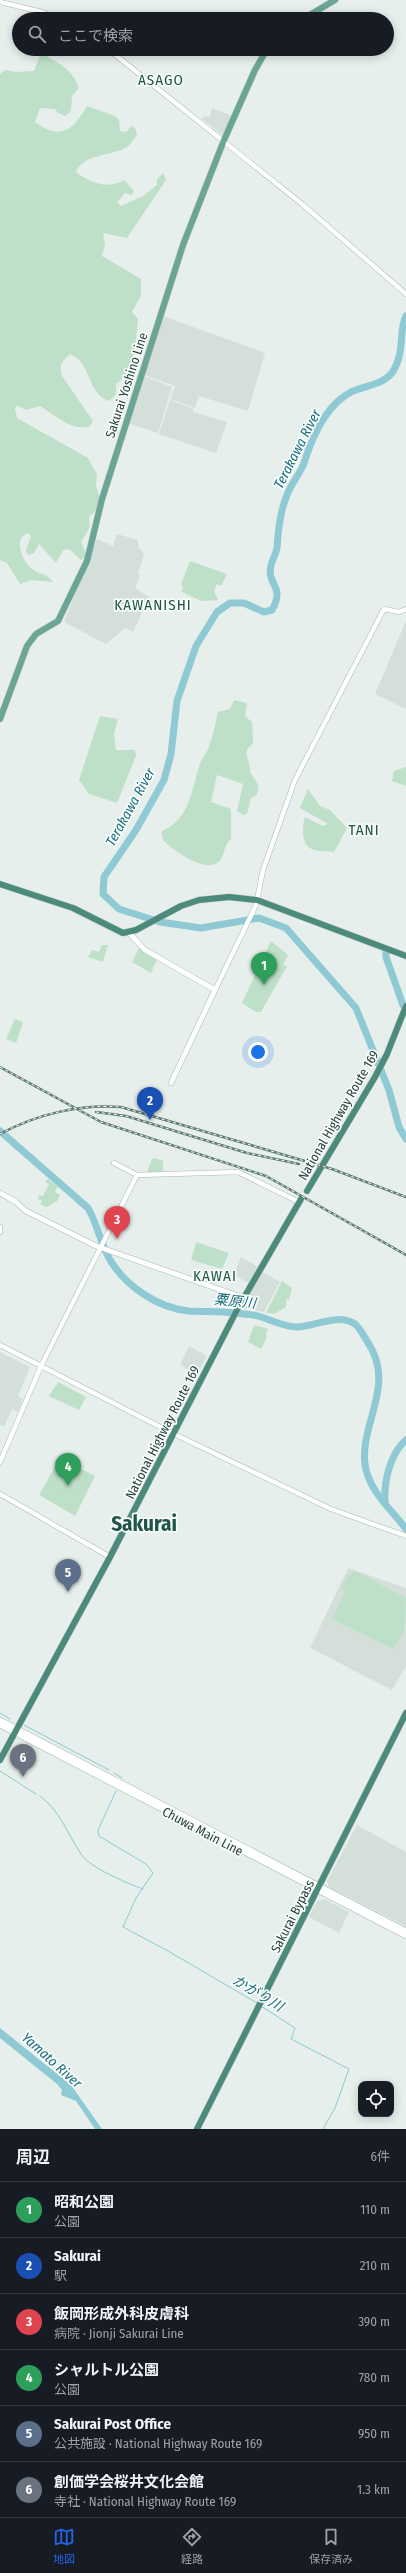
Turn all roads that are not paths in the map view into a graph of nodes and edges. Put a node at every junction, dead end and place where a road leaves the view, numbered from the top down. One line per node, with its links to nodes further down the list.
1 (335, 0): 4 (main road)
2 (0, 2): 3 (street)
3 (42, 12)
4 (315, 12)
5 (117, 56): 7 (street)
6 (263, 56): 7 (main road, Sakurai Yoshino Line)
7 (224, 140): 8 (street); 10 (main road, Sakurai Yoshino Line)
8 (406, 294)
9 (406, 609): 12 (street)
10 (0, 719)
11 (0, 884): 13 (highway)
12 (257, 900): 13 (highway); 14 (highway); 15 (street)
13 (129, 933): 15 (main road)
14 (406, 956)
15 (215, 990): 17 (main road)
16 (406, 1006): 20 (highway, National Highway Route 169)
17 (171, 1083)
18 (114, 1163): 19 (street)
19 (137, 1175): 22 (street); 25 (street)
20 (307, 1191)
21 (0, 1193): 25 (main road)
22 (300, 1201): 26 (highway, National Highway Route 169)
23 (0, 1228): 24 (street)
24 (0, 1232)
25 (99, 1247): 26 (main road); 28 (street)
26 (244, 1298): 29 (highway, National Highway Route 169)
27 (0, 1345): 28 (street)
28 (41, 1366): 29 (street); 30 (street)
29 (172, 1433): 32 (street); 33 (highway, National Highway Route 169)
30 (0, 1462)
31 (0, 1494): 33 (street)
32 (406, 1536)
33 (110, 1557): 37 (highway, National Highway Route 169)
34 (406, 1713): 39 (highway, Sakurai Bypass)
35 (0, 1720): 37 (main road, Chuwa Main Line)
36 (0, 1726): 37 (main road, Chuwa Main Line)
37 (16, 1731): 38 (highway, National Highway Route 169); 39 (main road, Chuwa Main Line)
38 (0, 1760)
39 (318, 1888): 40 (main road, Chuwa Main Line); 41 (main road, Chuwa Main Line); 42 (highway, Sakurai Bypass)
40 (406, 1931)
41 (406, 1936)
42 (197, 2129)

